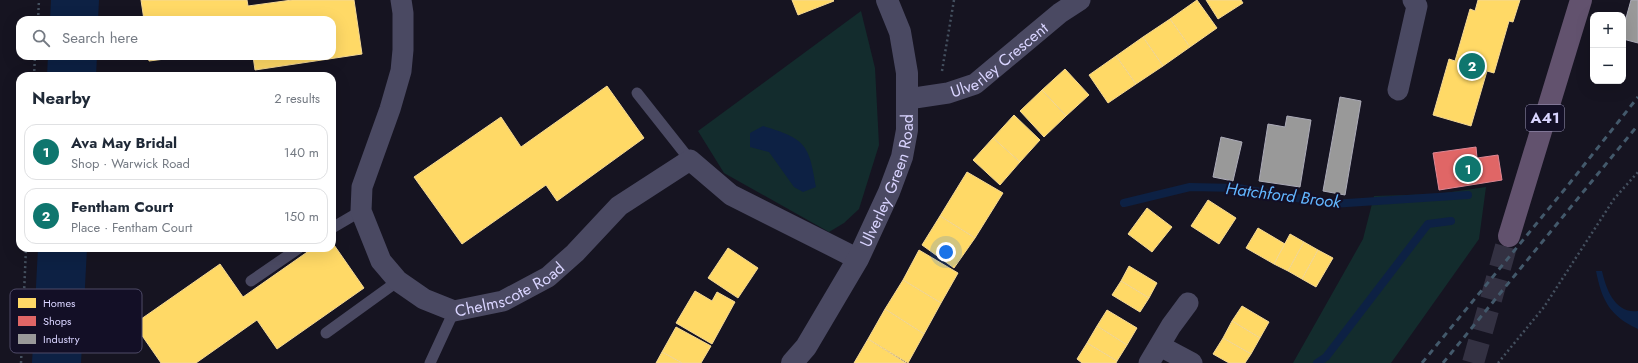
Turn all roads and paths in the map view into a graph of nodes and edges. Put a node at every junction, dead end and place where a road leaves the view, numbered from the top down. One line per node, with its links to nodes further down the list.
1 (39, 0): 8 (path)
2 (401, 0): 17 (street, Chelmscote Road)
3 (887, 0): 14 (street, Ulverley Green Road)
4 (954, 0): 13 (path)
5 (1080, 0): 13 (street, Ulverley Crescent)
6 (1413, 0): 11 (street)
7 (1582, 0): 19 (highway, A41)
8 (38, 16)
9 (35, 60): 10 (path)
10 (34, 72)
11 (1398, 90)
12 (637, 93): 15 (lane)
13 (938, 95): 14 (street, Ulverley Crescent)
14 (908, 99): 22 (street, Ulverley Green Road)
15 (690, 160): 22 (street); 27 (street, Chelmscote Road)
16 (1638, 172): 35 (path)
17 (361, 211): 18 (lane); 24 (street, Chelmscote Road)
18 (336, 226)
19 (1509, 236)
20 (26, 252): 25 (path)
21 (293, 252): 23 (lane)
22 (858, 260): 31 (street, Ulverley Green Road)
23 (251, 281)
24 (398, 281): 27 (street, Chelmscote Road); 28 (lane)
25 (24, 289)
26 (1188, 303): 30 (street)
27 (454, 311): 33 (lane)
28 (326, 333)
29 (21, 353): 32 (path)
30 (1154, 354): 34 (street)
31 (801, 358)
32 (21, 363)
33 (430, 363)
34 (1192, 363)
35 (1498, 363)

